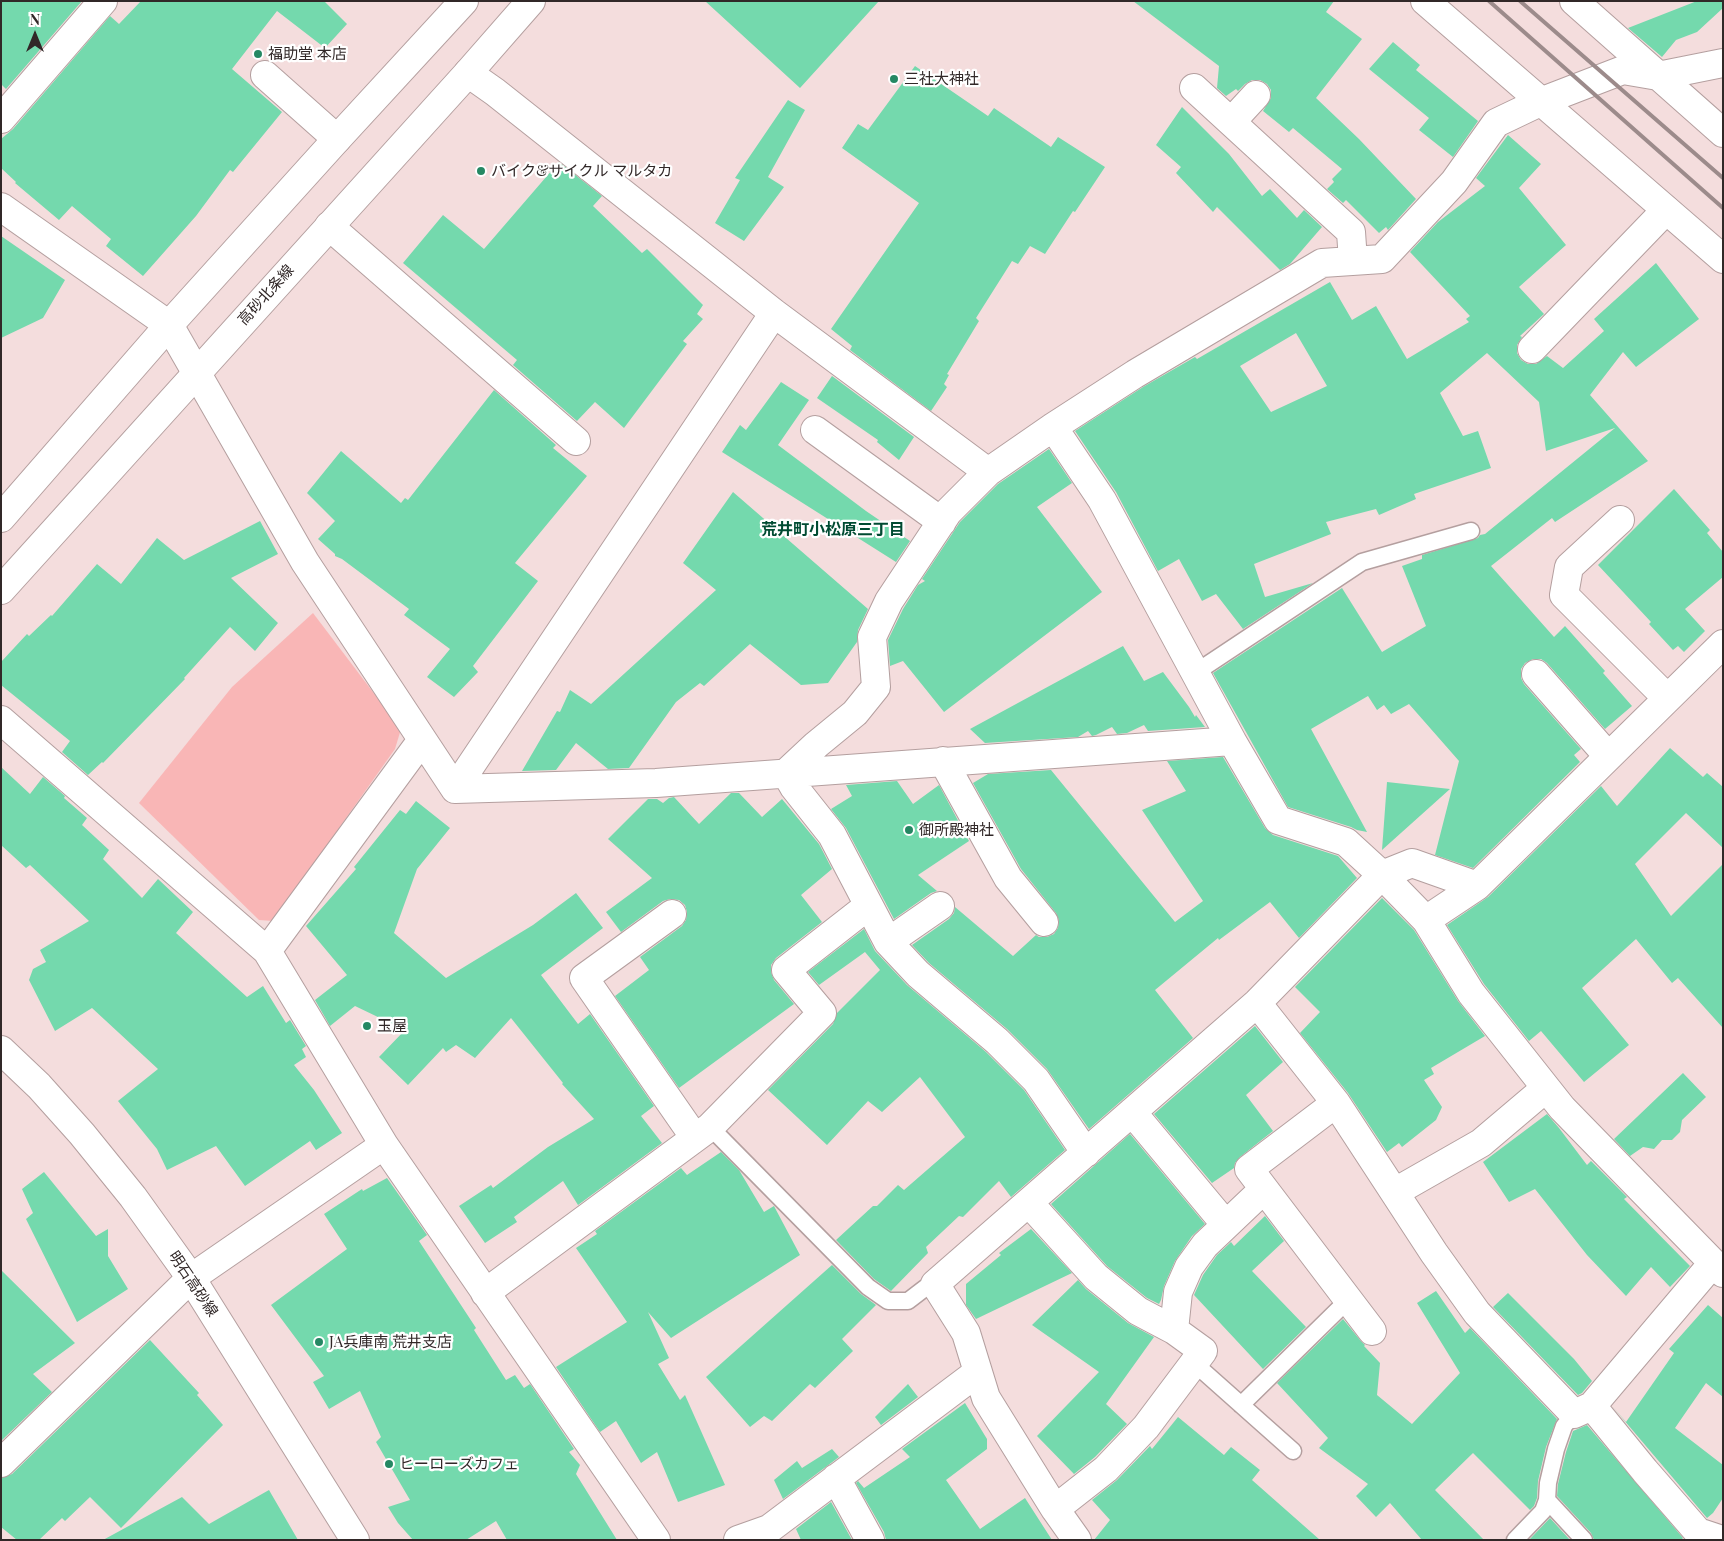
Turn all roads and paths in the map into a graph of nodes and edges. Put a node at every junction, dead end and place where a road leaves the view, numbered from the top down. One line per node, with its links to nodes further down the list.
1 (103, 1): 13 (street)
2 (464, 1): 16 (street)
3 (531, 1): 7 (street, 高砂北条線)
4 (1425, 1): 12 (street)
5 (1574, 1): 9 (street)
6 (1723, 63): 9 (street)
7 (468, 73): 19 (street, 高砂北条線); 22 (street)
8 (265, 75): 16 (street)
9 (1658, 76): 12 (street); 15 (street)
10 (1194, 88): 14 (street)
11 (1256, 95): 14 (street)
12 (1540, 102): 18 (street); 21 (street)
13 (1, 119)
14 (1232, 121): 21 (street)
15 (1723, 133)
16 (337, 139): 23 (street)
17 (1, 207): 23 (street)
18 (1666, 210): 20 (street); 24 (street)
19 (329, 226): 25 (street, 高砂北条線); 28 (street)
20 (1723, 259)
21 (1353, 261): 26 (street)
22 (774, 313): 29 (street); 45 (street)
23 (169, 325): 25 (street); 30 (street)
24 (1532, 349)
25 (196, 373): 34 (street, 高砂北条線); 40 (street)
26 (1053, 427): 29 (street); 36 (street)
27 (815, 430): 32 (street)
28 (576, 441)
29 (988, 472): 32 (street)
30 (1, 518)
31 (1620, 520): 38 (street)
32 (942, 522): 44 (street)
33 (1471, 531): 36 (lane)
34 (1, 590)
35 (1723, 644): 38 (street)
36 (1195, 673): 41 (street)
37 (1536, 674): 42 (street)
38 (1667, 698): 42 (street)
39 (1, 720): 54 (street)
40 (422, 740): 45 (street); 54 (street)
41 (1232, 741): 43 (street); 46 (street)
42 (1608, 756): 47 (street)
43 (943, 761): 44 (street); 52 (street)
44 (786, 773): 45 (street); 48 (street)
45 (455, 789)
46 (1382, 875): 47 (street); 51 (street); 55 (street)
47 (1477, 886): 51 (street)
48 (868, 906): 53 (street); 60 (street)
49 (940, 906): 53 (street)
50 (672, 914): 60 (street)
51 (1426, 920): 57 (street)
52 (1044, 922)
53 (888, 942): 62 (street)
54 (267, 951): 61 (street)
55 (1257, 1003): 58 (street); 59 (street)
56 (1, 1050): 68 (street, 明石高砂線)
57 (1546, 1088): 64 (street); 67 (street)
58 (1336, 1103): 63 (street); 64 (street)
59 (1132, 1112): 62 (street); 66 (street)
60 (703, 1133): 69 (lane); 70 (street)
61 (384, 1145): 68 (street); 70 (street)
62 (1086, 1153): 65 (street)
63 (1264, 1189): 66 (street); 71 (street)
64 (1396, 1192): 77 (street)
65 (1029, 1203): 69 (street); 72 (street)
66 (1226, 1225): 72 (street)
67 (1718, 1268): 77 (street)
68 (191, 1278): 79 (street); 85 (street, 明石高砂線)
69 (935, 1284): 75 (street)
70 (485, 1293): 86 (street)
71 (1349, 1299): 73 (street); 76 (lane)
72 (1174, 1330): 74 (street)
73 (1372, 1330)
74 (1194, 1362): 76 (lane); 82 (street)
75 (978, 1372): 80 (street); 82 (street)
76 (1241, 1405): 78 (lane)
77 (1583, 1410): 81 (lane); 84 (street)
78 (1293, 1451)
79 (1, 1463)
80 (836, 1478): 83 (street); 88 (street)
81 (1547, 1500): 90 (lane); 91 (lane)
82 (1055, 1509): 89 (street)
83 (771, 1534): 87 (street)
84 (1703, 1537)
85 (355, 1540)
86 (656, 1540)
87 (738, 1540)
88 (870, 1540)
89 (1077, 1540)
90 (1515, 1540)
91 (1584, 1540)

